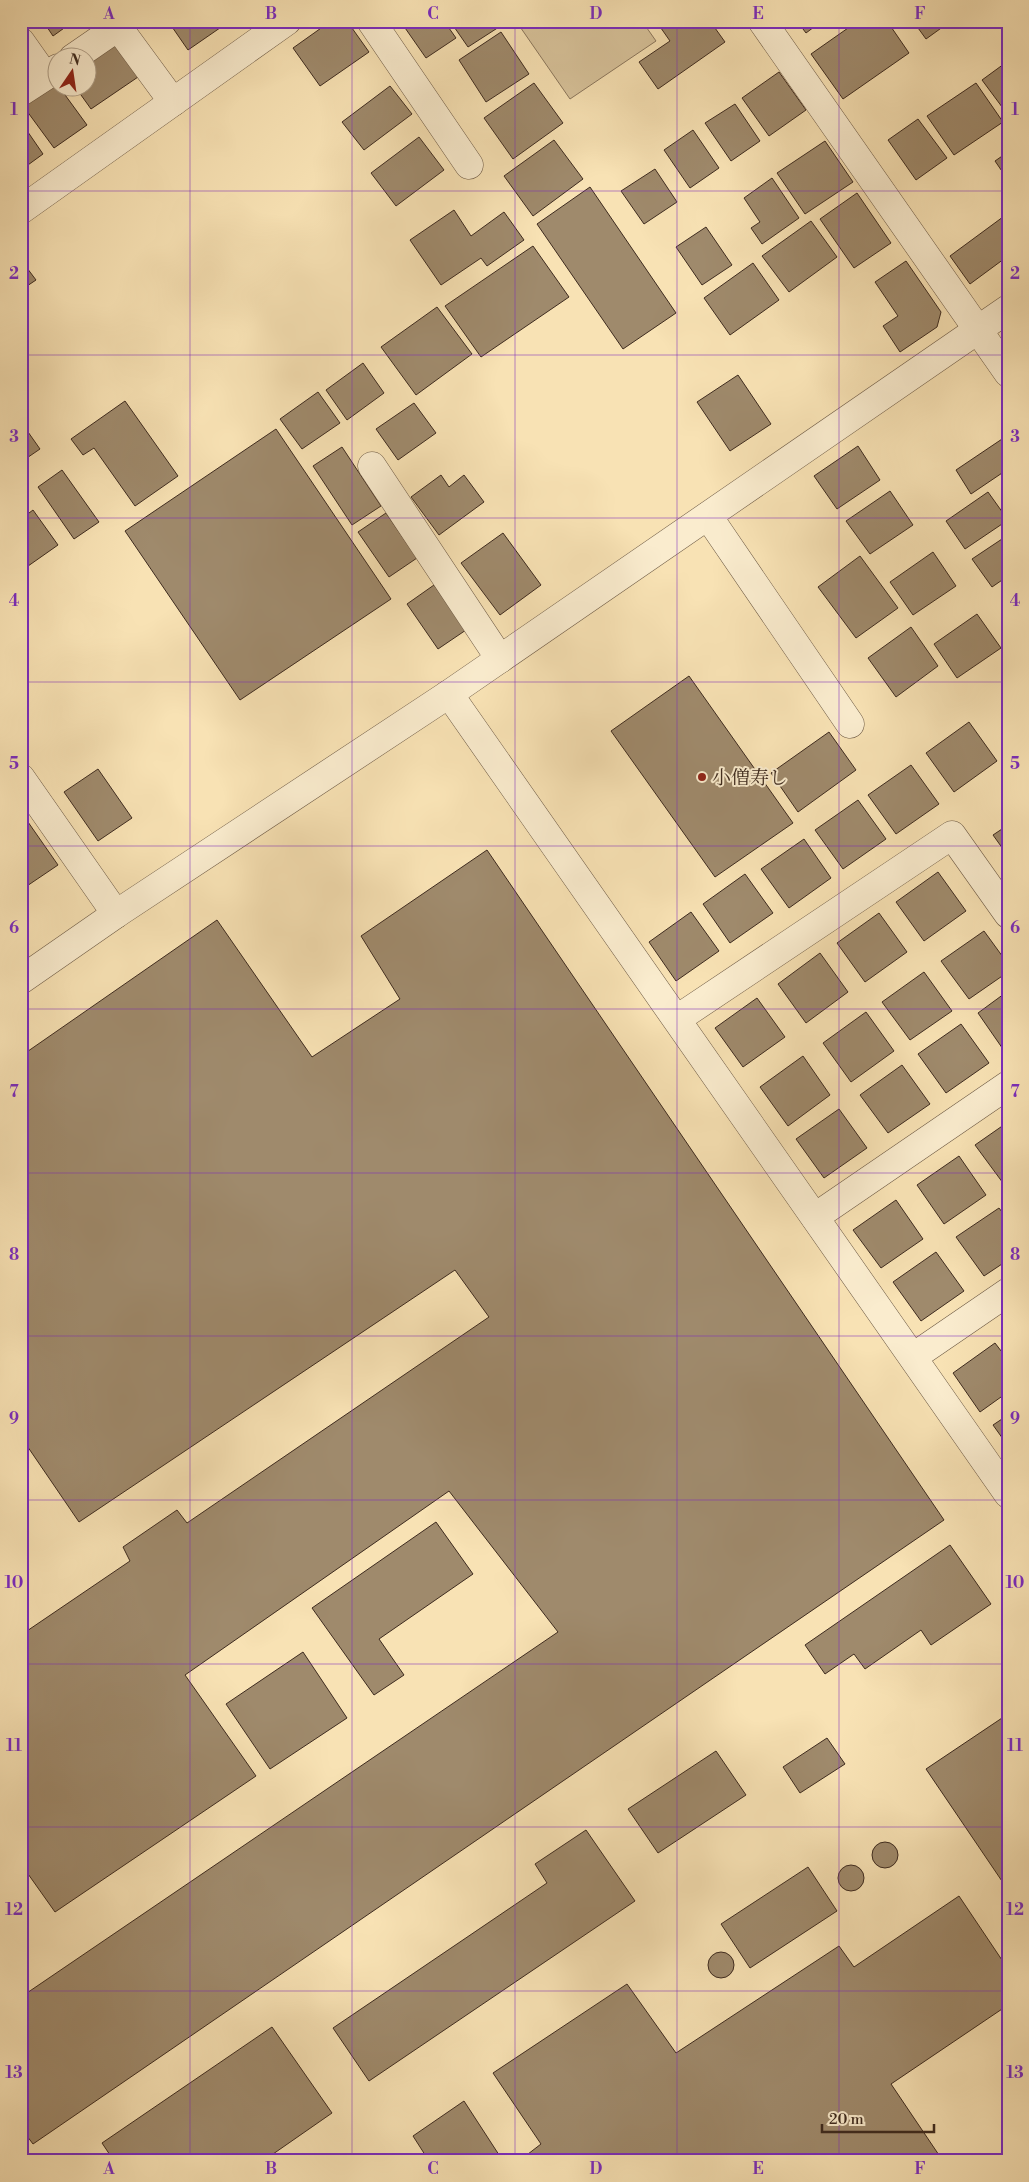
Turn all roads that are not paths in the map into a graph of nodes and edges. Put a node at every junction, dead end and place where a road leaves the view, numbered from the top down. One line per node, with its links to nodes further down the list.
1 (287, 21): 9 (street)
2 (371, 21): 10 (street)
3 (762, 21): 13 (street)
4 (21, 42): 6 (street)
5 (88, 48): 9 (street)
6 (48, 69)
7 (48, 74): 8 (street)
8 (21, 92)
9 (173, 102): 11 (street)
10 (469, 165)
11 (21, 210)
12 (1008, 309): 13 (street)
13 (977, 330): 14 (street); 16 (street)
14 (1008, 373)
15 (372, 466): 17 (street)
16 (708, 516): 17 (street); 19 (street)
17 (500, 659): 18 (street)
18 (449, 694): 21 (street); 24 (street)
19 (850, 724)
20 (21, 778): 21 (street)
21 (116, 914): 23 (street)
22 (1008, 914): 24 (street)
23 (21, 980)
24 (677, 1019): 26 (street)
25 (1008, 1085): 26 (street)
26 (815, 1217): 28 (street)
27 (1008, 1292): 28 (street)
28 (913, 1358): 29 (street)
29 (1008, 1494)

